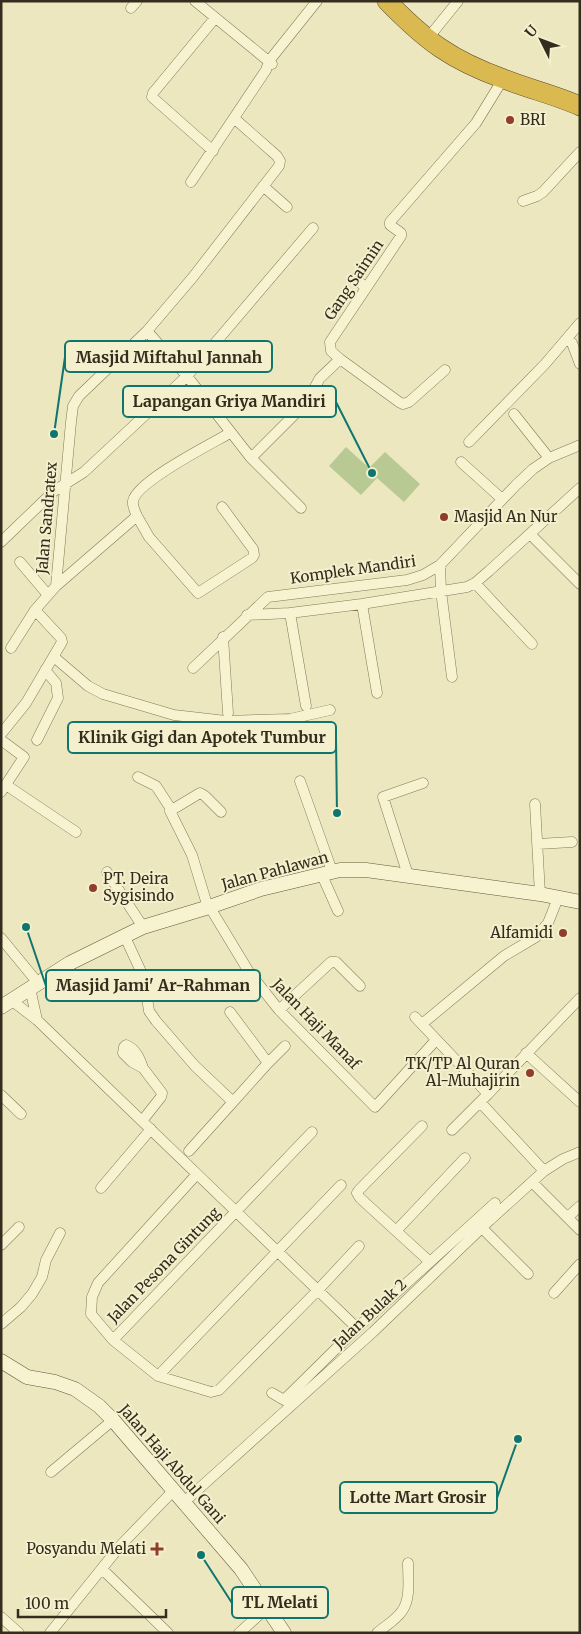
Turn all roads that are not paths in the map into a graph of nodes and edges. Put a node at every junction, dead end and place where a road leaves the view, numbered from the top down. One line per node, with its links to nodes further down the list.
1 (195, 1): 7 (street)
2 (317, 1): 9 (street)
3 (324, 1): 9 (street)
4 (387, 1): 10 (highway)
5 (403, 1): 8 (highway)
6 (458, 1): 8 (street)
7 (215, 18): 9 (street); 14 (street)
8 (433, 32): 11 (highway)
9 (269, 65): 13 (street)
10 (503, 79): 12 (highway); 22 (street, Gang Saimin)
11 (580, 95)
12 (580, 106)
13 (235, 119): 14 (street); 17 (street, Jalan Sandratex)
14 (213, 151): 16 (street)
15 (580, 152): 18 (street)
16 (191, 182)
17 (264, 186): 19 (street); 24 (street, Jalan Sandratex)
18 (523, 201)
19 (287, 206)
20 (312, 228): 29 (street)
21 (355, 278): 22 (street)
22 (366, 288): 26 (street, Gang Saimin)
23 (580, 323): 32 (street)
24 (147, 331): 29 (street); 37 (street, Jalan Sandratex)
25 (572, 343): 27 (street)
26 (340, 359): 28 (street); 34 (street)
27 (580, 364)
28 (445, 370)
29 (187, 376): 31 (street); 37 (street)
30 (514, 414): 35 (street)
31 (230, 433): 34 (street); 42 (street)
32 (469, 442)
33 (580, 445): 35 (street, Komplek Mandiri)
34 (250, 458): 41 (street)
35 (549, 458): 39 (street, Komplek Mandiri)
36 (461, 462): 39 (street)
37 (65, 484): 44 (street); 49 (street, Jalan Sandratex)
38 (580, 488): 43 (street)
39 (502, 499): 46 (street, Komplek Mandiri)
40 (222, 507): 42 (street)
41 (301, 508)
42 (137, 516): 49 (street, Jalan Sandratex)
43 (530, 534): 47 (street); 48 (street)
44 (1, 542)
45 (20, 562): 51 (street)
46 (440, 565): 50 (street); 55 (street, Komplek Mandiri)
47 (475, 583): 50 (street); 57 (street)
48 (580, 584)
49 (56, 586): 51 (street)
50 (441, 591): 52 (street); 62 (street)
51 (48, 595): 53 (street)
52 (362, 604): 54 (street); 63 (street)
53 (35, 610): 58 (street); 59 (street)
54 (290, 613): 55 (street); 64 (street)
55 (247, 616): 56 (street)
56 (223, 637): 60 (street); 66 (street)
57 (532, 644)
58 (11, 648)
59 (54, 657): 61 (street); 65 (street)
60 (193, 668)
61 (45, 670): 67 (street); 69 (street)
62 (452, 677)
63 (378, 693)
64 (306, 706)
65 (330, 710)
66 (228, 713)
67 (1, 734)
68 (1, 740): 73 (street)
69 (37, 740)
70 (138, 777): 75 (street, Jalan Haji Manaf)
71 (300, 781): 81 (street)
72 (424, 783): 82 (street)
73 (4, 788): 77 (street)
74 (535, 804): 79 (street)
75 (171, 809): 76 (street); 86 (street, Jalan Haji Manaf)
76 (222, 812)
77 (76, 832)
78 (572, 842): 79 (street)
79 (538, 844): 83 (street)
80 (107, 872): 88 (street)
81 (327, 872): 82 (main road, Jalan Pahlawan); 86 (main road, Jalan Pahlawan); 87 (street)
82 (408, 875): 83 (main road, Jalan Pahlawan)
83 (540, 894): 84 (main road, Jalan Pahlawan)
84 (558, 898): 85 (main road, Jalan Pahlawan); 98 (street)
85 (580, 902)
86 (209, 907): 88 (main road, Jalan Pahlawan); 95 (street, Jalan Haji Manaf)
87 (338, 911)
88 (143, 927): 89 (main road, Jalan Pahlawan)
89 (125, 937): 91 (main road, Jalan Pahlawan); 105 (street)
90 (1, 938): 91 (street)
91 (34, 986): 94 (main road, Jalan Pahlawan); 97 (street)
92 (360, 986): 95 (street)
93 (580, 998): 100 (street)
94 (6, 1004): 97 (street, Jalan Pesona Gintung)
95 (279, 1010): 98 (street, Jalan Haji Manaf)
96 (230, 1012): 101 (street)
97 (37, 1020): 109 (street, Jalan Pesona Gintung)
98 (436, 1040): 103 (street)
99 (285, 1046): 101 (street)
100 (526, 1053): 103 (street); 107 (street)
101 (268, 1063): 105 (street)
102 (143, 1068): 109 (street)
103 (488, 1094): 106 (street)
104 (1, 1095): 108 (street)
105 (233, 1102): 114 (street)
106 (480, 1102): 112 (street); 117 (street)
107 (580, 1102)
108 (21, 1114)
109 (142, 1121): 111 (street, Jalan Pesona Gintung)
110 (422, 1126): 129 (street)
111 (150, 1129): 118 (street, Jalan Pesona Gintung); 121 (street)
112 (452, 1130)
113 (312, 1132): 124 (street, Jalan Pesona Gintung)
114 (189, 1151)
115 (580, 1152): 117 (street, Jalan Bulak 2)
116 (465, 1158): 129 (street)
117 (544, 1171): 119 (street, Jalan Bulak 2)
118 (198, 1174): 124 (street, Jalan Pesona Gintung); 141 (street, Jalan Pesona Gintung)
119 (533, 1183): 125 (street); 127 (street, Jalan Bulak 2)
120 (341, 1185): 133 (street)
121 (100, 1188)
122 (495, 1203): 134 (street)
123 (580, 1206): 125 (street)
124 (236, 1211): 133 (street, Jalan Pesona Gintung); 141 (street, Jalan Pesona Gintung)
125 (568, 1217): 128 (street)
126 (18, 1227): 131 (street)
127 (482, 1228): 136 (street); 148 (street, Jalan Bulak 2)
128 (580, 1230)
129 (396, 1231): 134 (street)
130 (60, 1233): 139 (street)
131 (1, 1245)
132 (358, 1246): 137 (street, Jalan Pesona Gintung)
133 (277, 1251): 137 (street, Jalan Pesona Gintung); 143 (street)
134 (430, 1262): 140 (street)
135 (580, 1264): 138 (street)
136 (528, 1274)
137 (318, 1290): 140 (street, Jalan Pesona Gintung); 143 (street, Jalan Pesona Gintung)
138 (554, 1293)
139 (1, 1324)
140 (357, 1328): 144 (street)
141 (113, 1340): 143 (street, Jalan Pesona Gintung)
142 (1, 1361): 145 (main road, Jalan Haji Abdul Gani)
143 (158, 1376)
144 (272, 1393)
145 (113, 1420): 146 (street); 147 (main road, Jalan Haji Abdul Gani)
146 (51, 1472)
147 (174, 1490): 148 (main road, Jalan Haji Abdul Gani); 150 (street)
148 (183, 1503): 151 (main road, Jalan Haji Abdul Gani)
149 (408, 1563): 158 (street)
150 (102, 1569): 154 (street); 155 (street)
151 (268, 1608): 156 (street); 157 (main road, Jalan Haji Abdul Gani)
152 (1, 1617): 153 (street)
153 (19, 1633)
154 (50, 1633)
155 (168, 1633)
156 (239, 1633)
157 (284, 1633)
158 (377, 1633)

